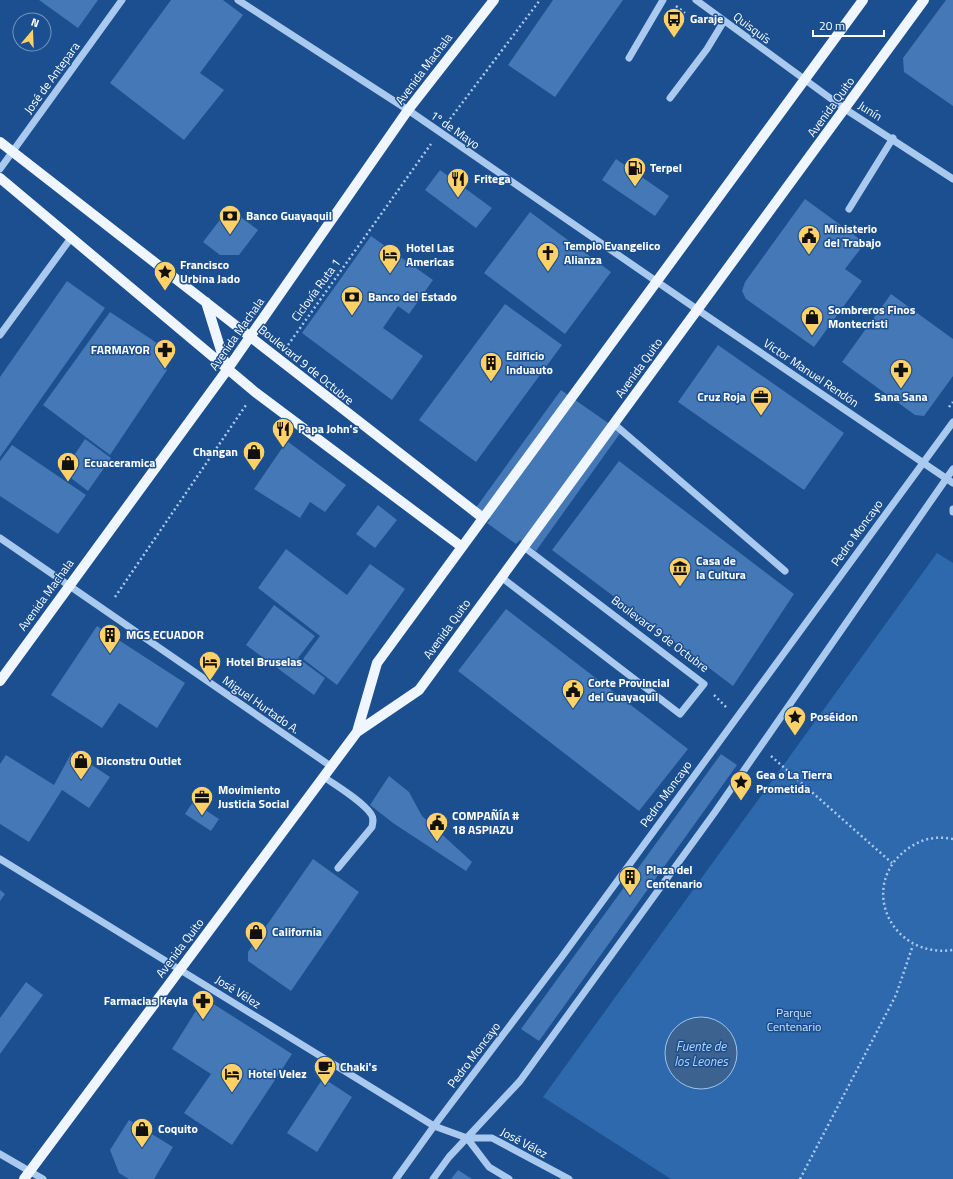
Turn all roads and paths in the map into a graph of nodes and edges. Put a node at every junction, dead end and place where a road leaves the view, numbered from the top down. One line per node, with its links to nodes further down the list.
1 (122, 0): 19 (street, José de Antepara)
2 (238, 0): 15 (street, 1º de Mayo)
3 (494, 0): 15 (main road, Avenida Machala)
4 (540, 0): 16 (path, Ciclovía Ruta 1)
5 (663, 0): 10 (street)
6 (696, 0): 9 (street, Quisquís)
7 (863, 0): 12 (main road, Avenida Quito)
8 (924, 0): 14 (main road, Avenida Quito)
9 (724, 21): 11 (street, Quisquís); 13 (street)
10 (629, 58)
11 (776, 60): 12 (street, Junín)
12 (805, 79): 14 (street, Junín); 25 (main road, Avenida Quito)
13 (670, 98)
14 (845, 109): 17 (street, Junín); 27 (main road, Avenida Quito)
15 (408, 110): 16 (street, 1º de Mayo); 29 (main road, Avenida Machala)
16 (439, 133): 25 (street, 1º de Mayo); 30 (path, Ciclovía Ruta 1)
17 (893, 138): 22 (street, Junín); 23 (street)
18 (0, 142): 19 (main road, Boulevard 9 de Octubre)
19 (13, 152): 20 (street, José de Antepara); 26 (main road, Boulevard 9 de Octubre)
20 (0, 169)
21 (0, 178): 24 (main road)
22 (953, 179)
23 (849, 209)
24 (71, 238): 28 (street); 31 (main road)
25 (657, 281): 27 (street, Victor Manuel Rendón); 40 (main road, Avenida Quito)
26 (206, 302): 29 (main road, Boulevard 9 de Octubre); 31 (main road)
27 (698, 310): 34 (main road, Avenida Quito); 35 (street, Victor Manuel Rendón)
28 (0, 335)
29 (251, 337): 30 (main road, Boulevard 9 de Octubre); 31 (main road, Avenida Machala)
30 (278, 359): 40 (main road, Boulevard 9 de Octubre)
31 (227, 370): 32 (main road); 46 (main road, Avenida Machala)
32 (254, 392): 43 (main road); 47 (path)
33 (953, 422): 35 (street, Pedro Moncayo)
34 (614, 424): 42 (main road, Avenida Quito); 44 (street)
35 (923, 462): 37 (street, Victor Manuel Rendón); 50 (street, Pedro Moncayo)
36 (953, 469): 37 (street)
37 (950, 480): 52 (street)
38 (953, 509): 39 (street)
39 (953, 512)
40 (483, 518): 43 (main road, Avenida Quito)
41 (0, 538): 46 (street, Miguel Hurtado A.)
42 (524, 547): 45 (main road, Avenida Quito); 49 (street, Boulevard 9 de Octubre)
43 (462, 548): 51 (main road, Avenida Quito)
44 (785, 571)
45 (501, 578): 49 (street, Boulevard 9 de Octubre); 51 (main road, Avenida Quito)
46 (69, 586): 48 (main road, Avenida Machala); 53 (street, Miguel Hurtado A.)
47 (116, 597)
48 (0, 681)
49 (704, 684): 50 (path)
50 (736, 717): 62 (street, Pedro Moncayo)
51 (357, 732): 53 (main road, Avenida Quito)
52 (760, 747): 57 (path); 63 (street)
53 (332, 767): 54 (main road, Avenida Quito)
54 (324, 777): 58 (street); 61 (main road, Avenida Quito)
55 (953, 839): 57 (path)
56 (0, 859): 61 (street, José Vélez)
57 (892, 863): 59 (path)
58 (338, 868)
59 (913, 945): 60 (path); 71 (path)
60 (953, 950)
61 (181, 969): 62 (street, José Vélez); 65 (main road, Avenida Quito)
62 (434, 1126): 63 (street, José Vélez); 67 (street, Pedro Moncayo)
63 (467, 1138): 68 (street); 69 (street); 70 (street, José Vélez)
64 (0, 1154): 65 (street)
65 (27, 1175): 66 (street)
66 (43, 1179)
67 (396, 1179)
68 (433, 1179)
69 (510, 1179)
70 (569, 1179)
71 (800, 1179)

